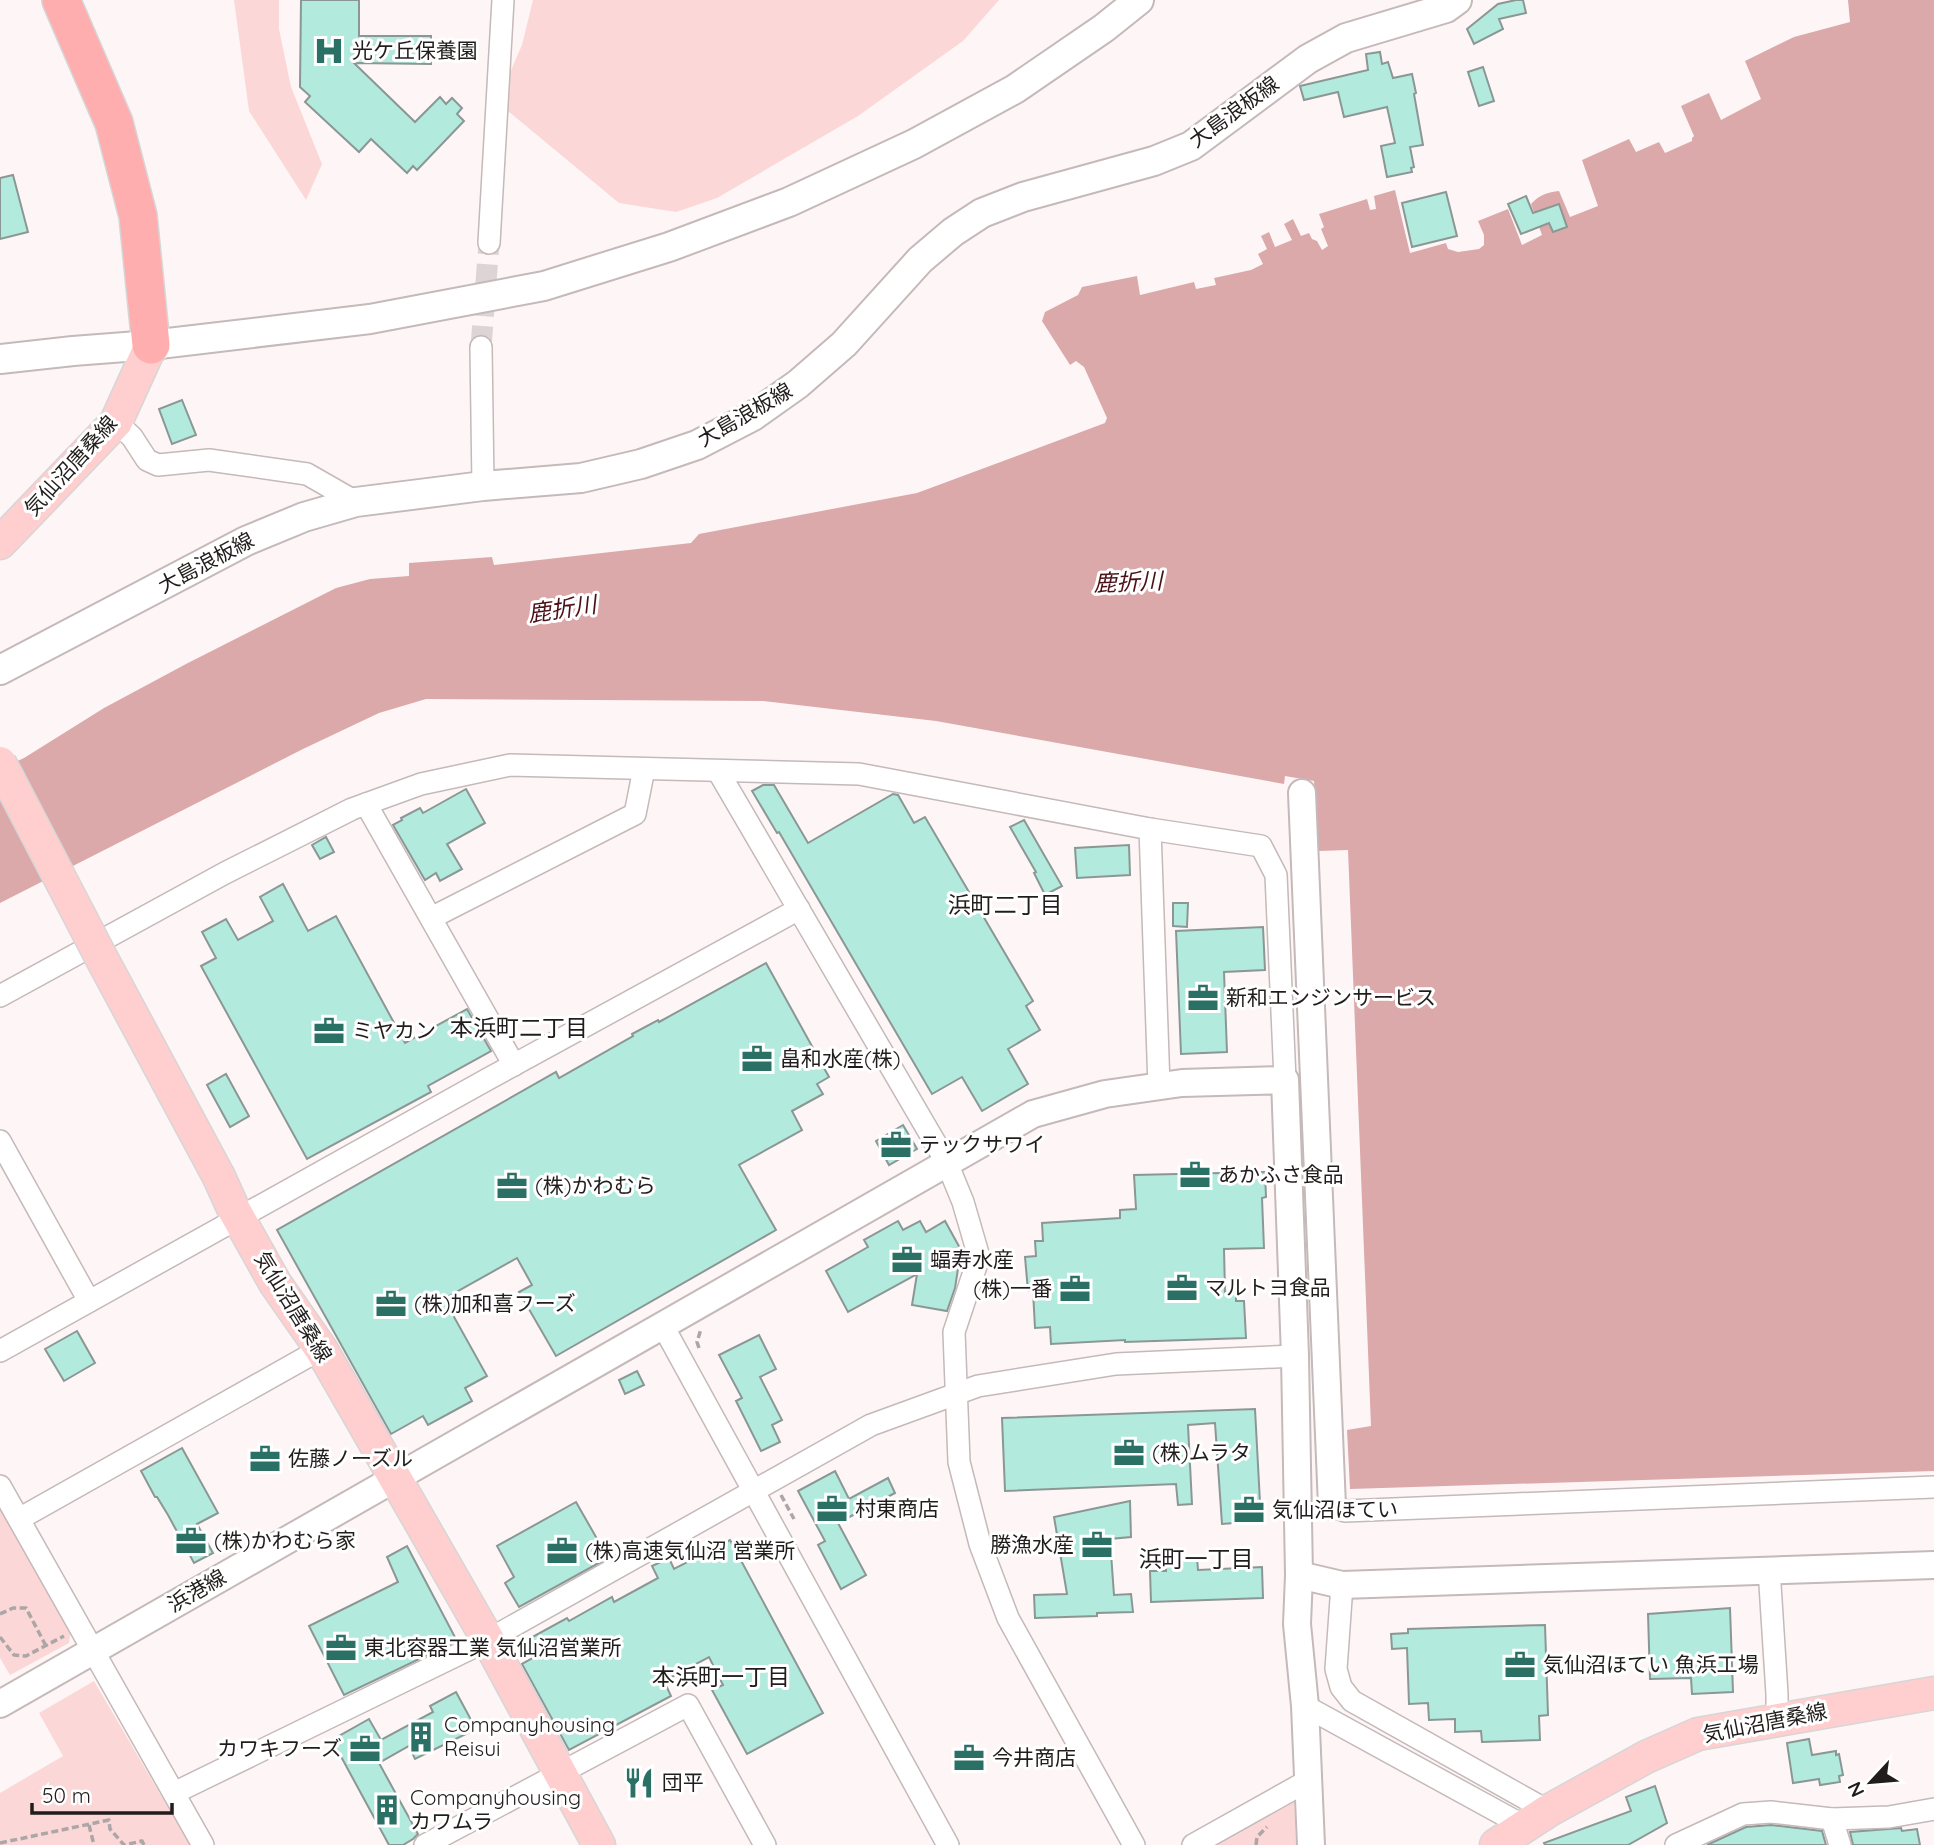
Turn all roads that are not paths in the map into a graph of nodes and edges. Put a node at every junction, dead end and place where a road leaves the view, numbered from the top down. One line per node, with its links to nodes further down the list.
1 (61, 0): 6 (highway)
2 (503, 0): 5 (street)
3 (1139, 0): 6 (main road)
4 (1457, 0): 10 (main road, 大島浪板線)
5 (489, 243)
6 (151, 345): 8 (main road); 9 (main road, 気仙沼唐桑線)
7 (481, 347): 10 (street)
8 (0, 359)
9 (116, 422): 11 (street); 12 (main road, 気仙沼唐桑線)
10 (483, 486): 11 (main road, 大島浪板線)
11 (356, 502): 13 (main road, 大島浪板線)
12 (0, 543)
13 (0, 670)
14 (0, 763): 28 (main road, 気仙沼唐桑線, bridge)
15 (644, 769): 16 (street); 18 (street); 21 (street)
16 (718, 771): 19 (street); 20 (street)
17 (1301, 793): 39 (street)
18 (366, 804): 21 (street); 22 (street)
19 (1150, 828): 24 (street); 25 (street)
20 (799, 909): 23 (street); 27 (street)
21 (431, 918): 23 (street)
22 (0, 996)
23 (514, 1065): 28 (street)
24 (1285, 1080): 25 (street, 浜港線); 33 (street)
25 (1159, 1086): 27 (street, 浜港線)
26 (0, 1141): 29 (street)
27 (947, 1163): 30 (street, 浜港線); 34 (street)
28 (239, 1218): 29 (street); 31 (main road, 気仙沼唐桑線)
29 (89, 1301): 32 (street)
30 (663, 1326): 35 (street, 浜港線); 38 (street)
31 (321, 1349): 35 (main road, 気仙沼唐桑線); 40 (street)
32 (0, 1351)
33 (1296, 1356): 34 (street); 43 (street)
34 (956, 1394): 38 (street); 62 (street)
35 (395, 1477): 45 (main road, 気仙沼唐桑線); 46 (street, 浜港線)
36 (0, 1486): 40 (street)
37 (1934, 1487): 39 (street)
38 (754, 1492): 45 (street); 61 (street)
39 (1332, 1506)
40 (19, 1519): 46 (street)
41 (1934, 1565): 42 (street)
42 (1769, 1569): 44 (street); 50 (street)
43 (1299, 1575): 44 (street); 49 (street)
44 (1342, 1585): 55 (street)
45 (488, 1640): 51 (main road, 気仙沼唐桑線); 53 (street)
46 (93, 1651): 48 (street, 浜港線); 53 (street)
47 (1934, 1693): 50 (main road, 気仙沼唐桑線)
48 (0, 1704)
49 (1305, 1706): 52 (street); 55 (street)
50 (1777, 1721): 55 (main road, 気仙沼唐桑線)
51 (560, 1773): 58 (street); 59 (main road, 気仙沼唐桑線); 60 (street)
52 (1309, 1780): 63 (street); 64 (street)
53 (174, 1793): 57 (street)
54 (1934, 1809): 56 (street)
55 (1536, 1819): 65 (main road, 気仙沼唐桑線)
56 (1832, 1819): 66 (street); 67 (street)
57 (203, 1845)
58 (425, 1845)
59 (599, 1845)
60 (765, 1845)
61 (947, 1845)
62 (1134, 1845)
63 (1194, 1845)
64 (1311, 1845)
65 (1496, 1845)
66 (1676, 1845)
67 (1840, 1845)

